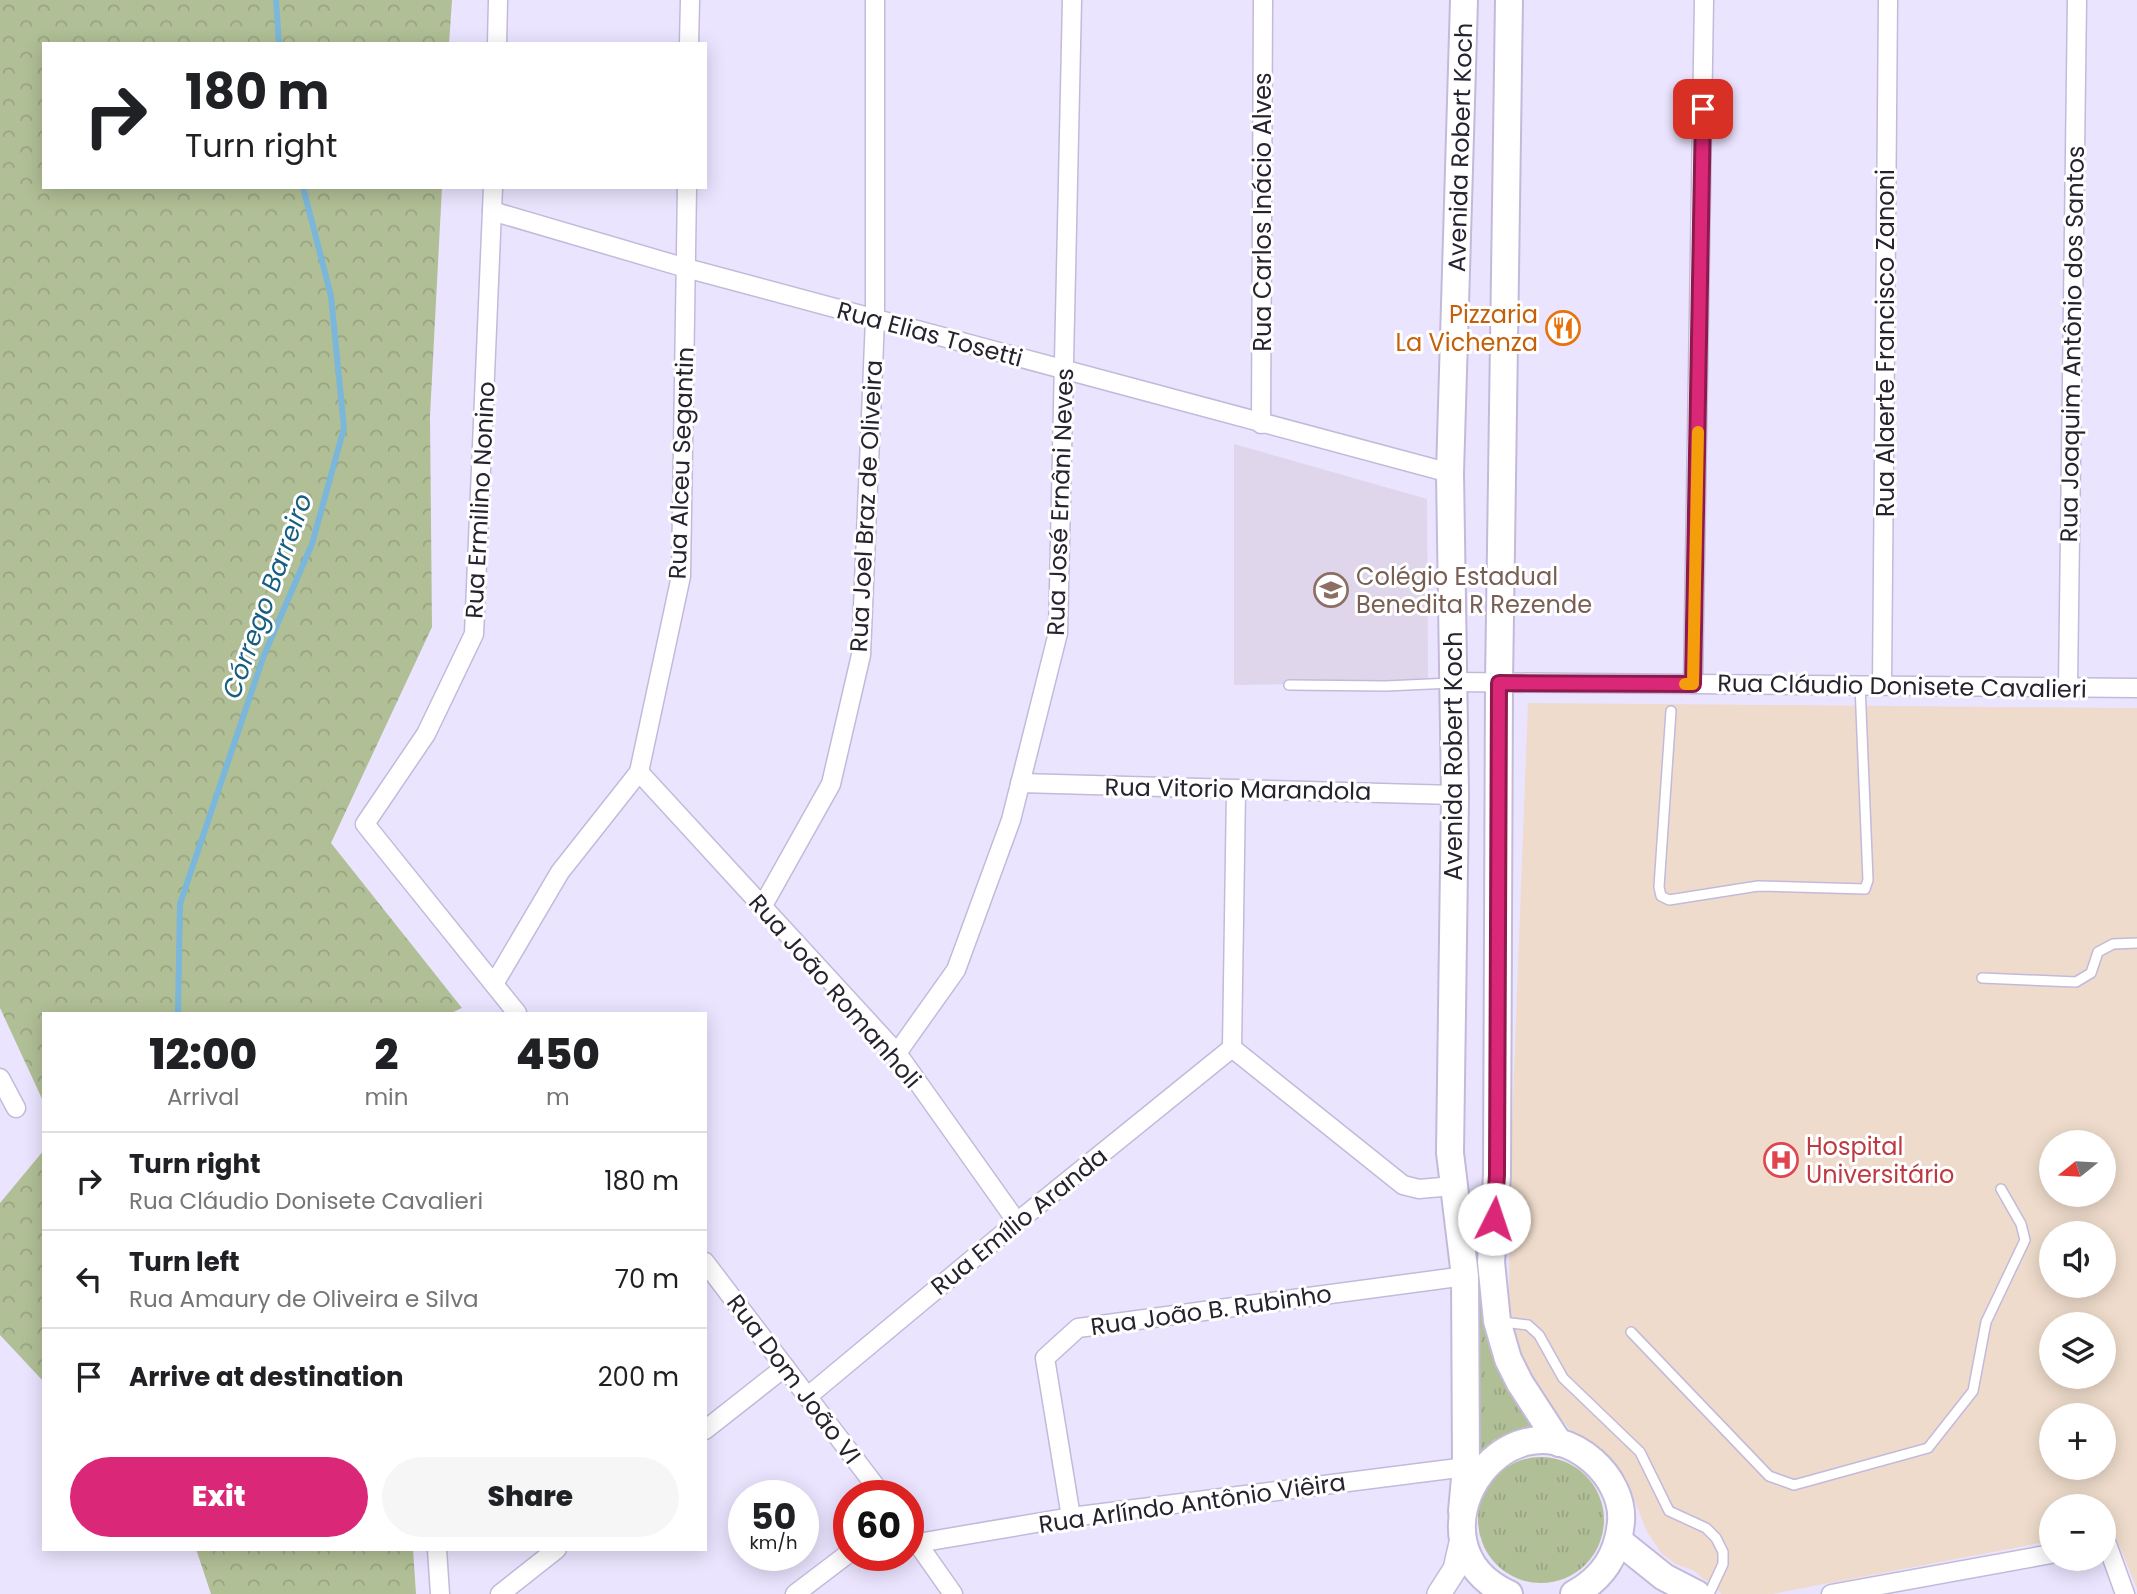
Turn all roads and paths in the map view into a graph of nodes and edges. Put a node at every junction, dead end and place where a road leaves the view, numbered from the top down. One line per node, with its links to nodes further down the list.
1 (498, 0): 11 (street)
2 (690, 0): 12 (street)
3 (876, 0): 17 (street, Rua Joel Braz de Oliveira)
4 (1072, 0): 18 (street, Rua José Ernâni Neves)
5 (1263, 0): 19 (street, Rua Carlos Inácio Alves)
6 (1464, 0): 20 (main road, Avenida Robert Koch)
7 (1509, 0): 22 (main road, Avenida Robert Koch)
8 (1704, 0): 23 (street)
9 (1888, 0): 26 (street, Rua Alaerte Francisco Zanoni)
10 (2077, 0): 27 (street, Rua Joaquim Antônio dos Santos)
11 (498, 42)
12 (689, 42)
13 (493, 189): 15 (street, Rua Ermilino Nonino)
14 (687, 189): 16 (street, Rua Alceu Segantin)
15 (492, 211): 16 (street, Rua Elias Tosetti); 37 (street, Rua Ermilino Nonino)
16 (686, 268): 17 (street, Rua Elias Tosetti); 30 (street, Rua Alceu Segantin)
17 (875, 319): 18 (street, Rua Elias Tosetti); 34 (street, Rua Joel Braz de Oliveira)
18 (1066, 371): 19 (street, Rua Elias Tosetti); 31 (street, Rua José Ernâni Neves)
19 (1261, 424): 20 (street, Rua Elias Tosetti)
20 (1450, 473): 21 (main road, Avenida Robert Koch)
21 (1453, 682): 22 (street, Rua Cláudio Donisete Cavalieri); 24 (lane); 33 (main road, Avenida Robert Koch)
22 (1499, 683): 23 (street, Rua Cláudio Donisete Cavalieri); 44 (main road, Avenida Robert Koch)
23 (1693, 684): 25 (street, Rua Cláudio Donisete Cavalieri)
24 (1289, 685)
25 (1860, 685): 26 (street, Rua Cláudio Donisete Cavalieri); 29 (lane)
26 (1882, 685): 27 (street, Rua Cláudio Donisete Cavalieri)
27 (2067, 687): 28 (street, Rua Cláudio Donisete Cavalieri)
28 (2137, 688)
29 (1671, 711)
30 (639, 772): 34 (street, Rua João Romanholi); 37 (street, Rua Alceu Segantin)
31 (1020, 783): 32 (street, Rua Vitorio Marandola); 40 (street, Rua José Ernâni Neves)
32 (1236, 790): 33 (street, Rua Vitorio Marandola); 39 (street)
33 (1455, 795): 43 (main road, Avenida Robert Koch)
34 (762, 906): 40 (street, Rua João Romanholi)
35 (2137, 943): 36 (lane)
36 (1982, 978)
37 (494, 984): 38 (street)
38 (516, 1012)
39 (1232, 1048): 45 (street); 47 (street, Rua Emílio Aranda)
40 (897, 1054): 47 (street, Rua João Romanholi)
41 (0, 1078): 42 (street)
42 (16, 1108)
43 (1450, 1153): 44 (main road); 45 (main road, Avenida Robert Koch)
44 (1496, 1164): 45 (main road); 50 (main road, Avenida Robert Koch)
45 (1453, 1186): 49 (main road, Avenida Robert Koch)
46 (2001, 1189): 51 (lane)
47 (1017, 1222): 53 (street, Rua Emílio Aranda)
48 (707, 1265): 52 (street, Rua Dom João VI)
49 (1465, 1276): 56 (main road, Avenida Robert Koch); 58 (street, Rua João B. Rubinho)
50 (1497, 1321): 55 (main road, Avenida Robert Koch); 76 (lane)
51 (1631, 1332)
52 (785, 1367): 53 (street, Rua Dom João VI); 54 (street)
53 (807, 1397): 57 (street, Rua Dom João VI)
54 (707, 1428)
55 (1559, 1443): 59 (main road); 61 (main road)
56 (1466, 1467): 58 (street, Rua Arlíndo Antônio Viêira); 59 (main road, Avenida Robert Koch)
57 (871, 1480)
58 (1071, 1517): 60 (street, Rua Arlíndo Antônio Viêira)
59 (1462, 1522): 68 (main road); 73 (street, Avenida Robert Koch)
60 (924, 1536)
61 (1619, 1541): 74 (main road); 75 (main road)
62 (438, 1551): 69 (street)
63 (554, 1551): 70 (street)
64 (924, 1553): 72 (street)
65 (2039, 1556): 77 (street)
66 (833, 1565): 71 (street)
67 (2116, 1571): 78 (street)
68 (1498, 1592)
69 (440, 1594)
70 (500, 1594)
71 (795, 1594)
72 (953, 1594)
73 (1439, 1594)
74 (1574, 1594)
75 (1697, 1594)
76 (1709, 1594)
77 (1831, 1594)
78 (2125, 1594)

